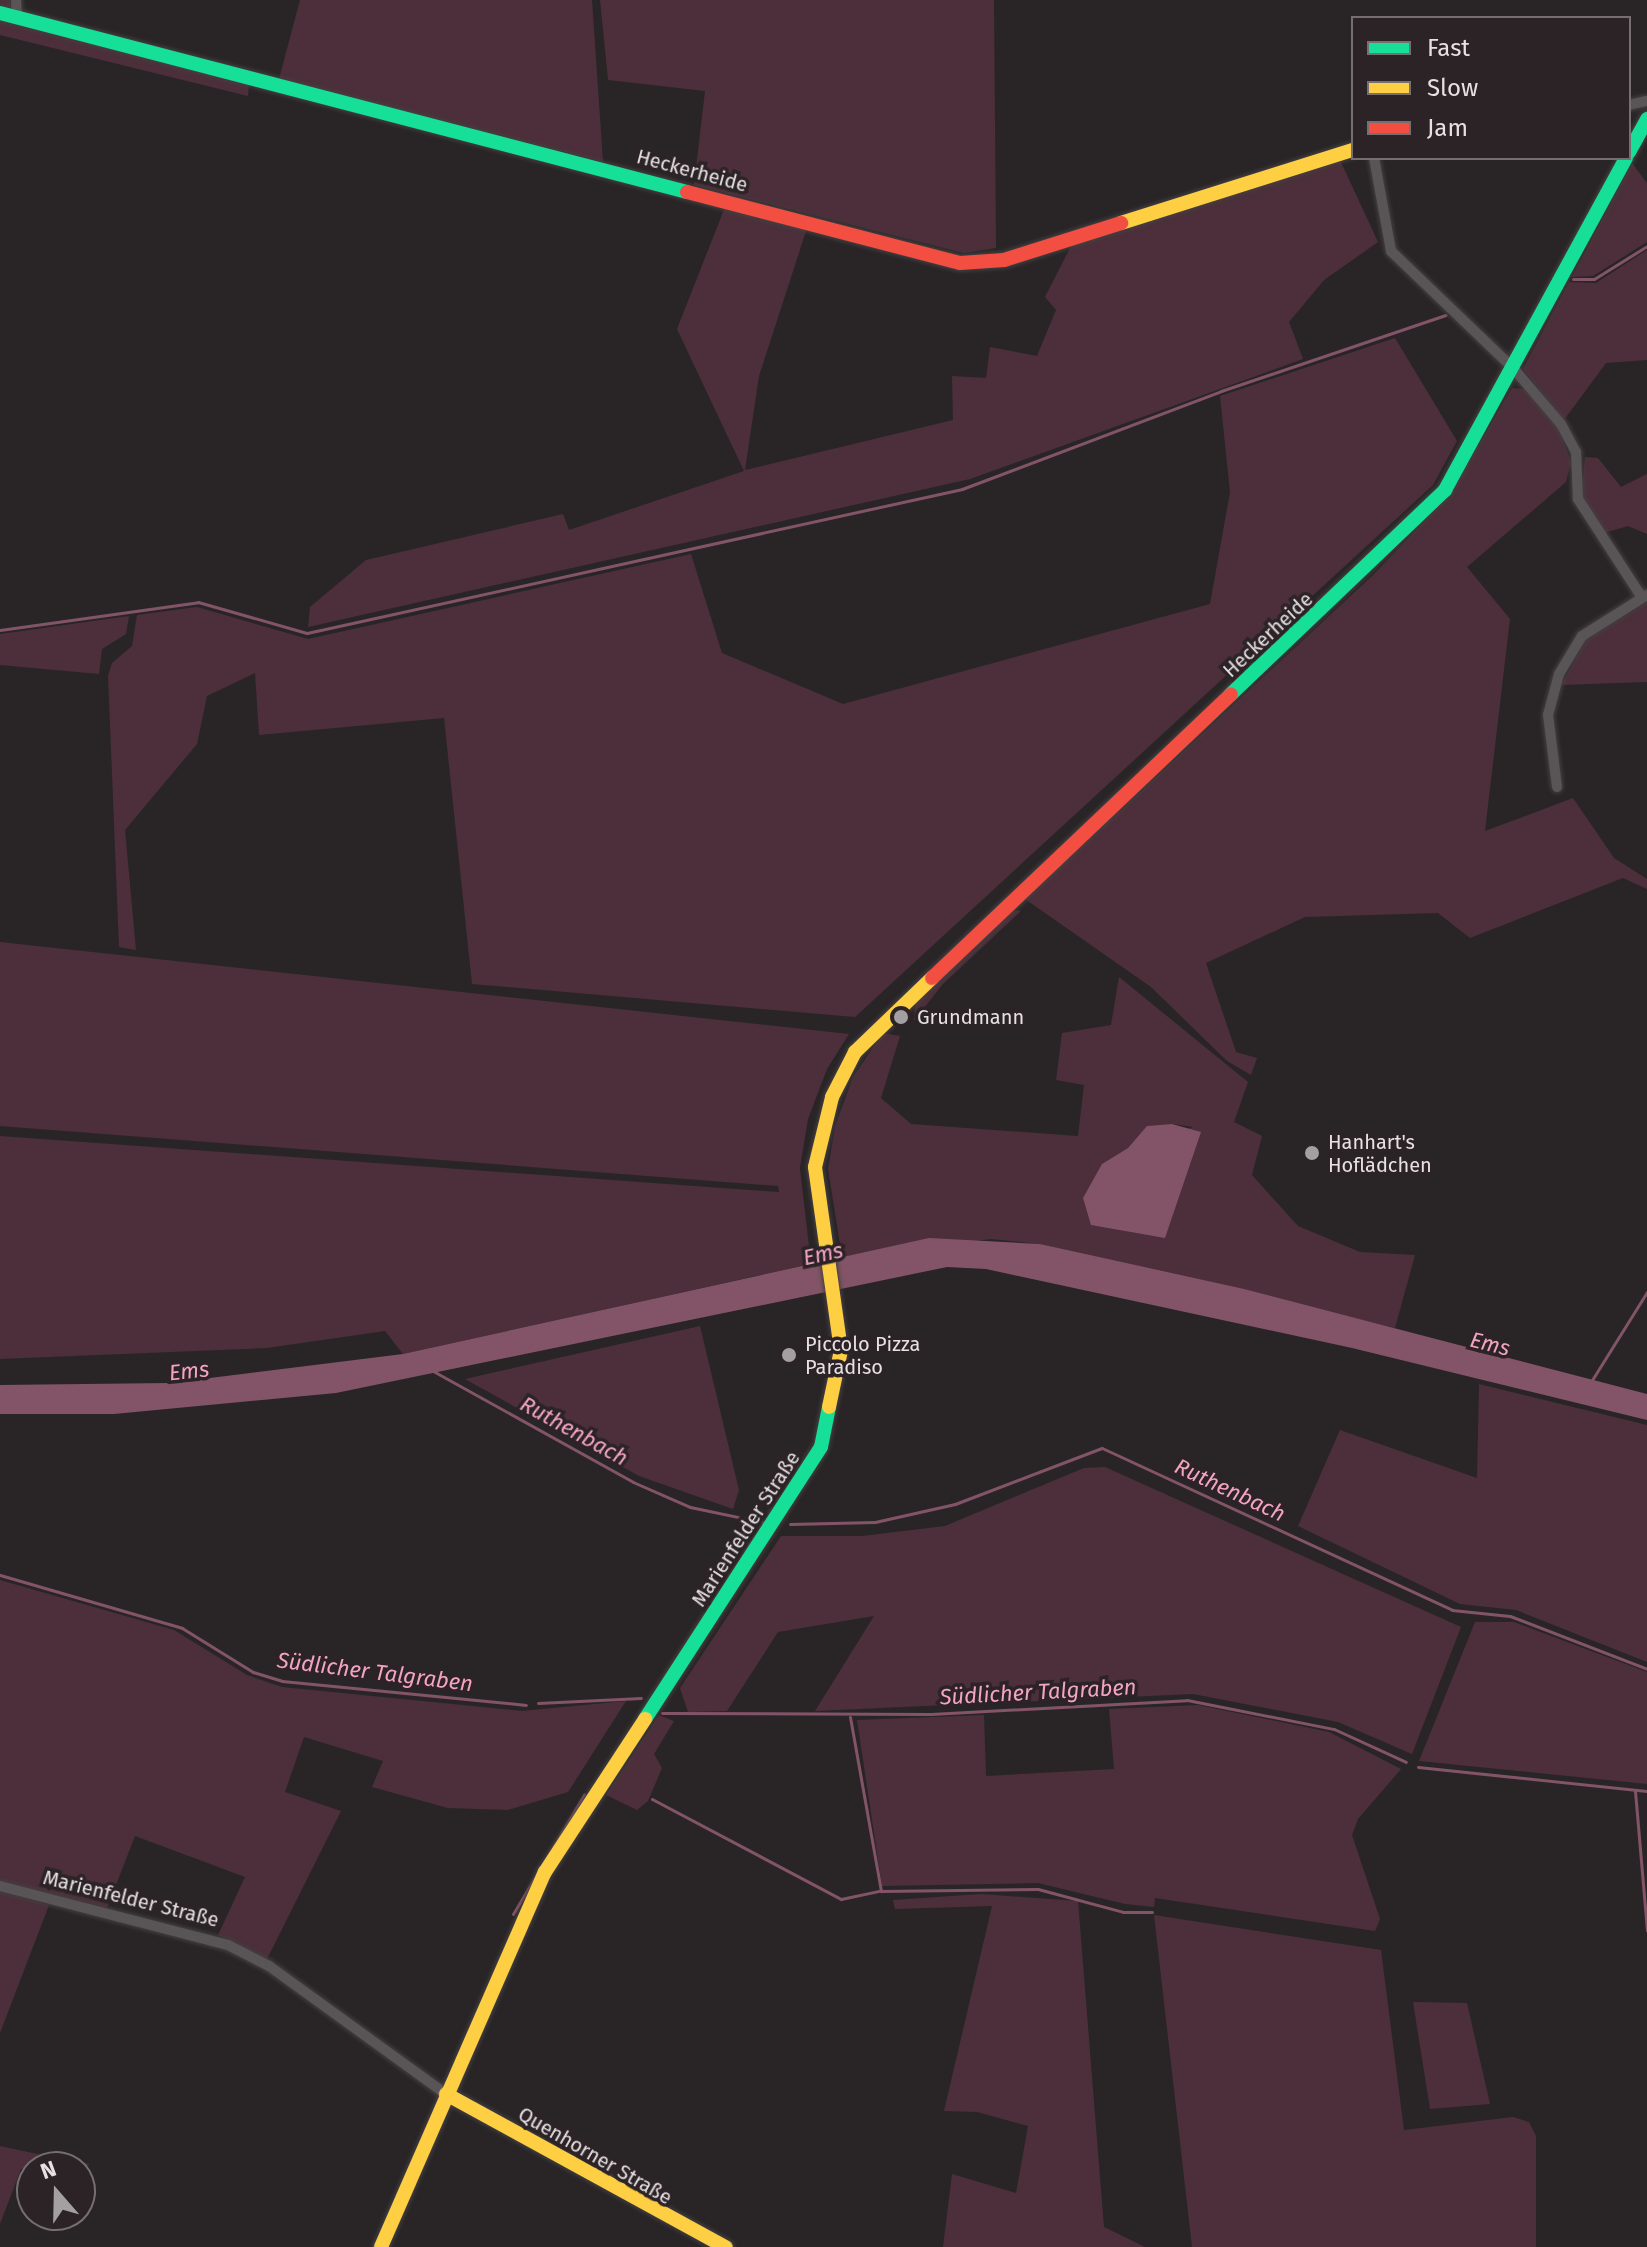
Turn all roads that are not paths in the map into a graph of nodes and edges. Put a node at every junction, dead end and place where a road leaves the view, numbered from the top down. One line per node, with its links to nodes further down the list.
1 (16, 0): 3 (street)
2 (0, 13): 3 (main road, Heckerheide)
3 (17, 17): 6 (main road, Heckerheide)
4 (1647, 119): 5 (main road)
5 (1631, 148)
6 (1351, 151)
7 (1374, 160): 9 (street)
8 (1625, 160): 9 (main road, Heckerheide)
9 (1514, 369): 10 (street); 12 (main road, Heckerheide)
10 (1644, 595): 11 (street)
11 (1557, 787)
12 (1011, 899): 14 (main road, Marienfelder Straße)
13 (0, 1886): 14 (street, Marienfelder Straße)
14 (446, 2094): 15 (main road, Marienfelder Straße); 16 (main road, Quenhorner Straße)
15 (381, 2247)
16 (726, 2247)

